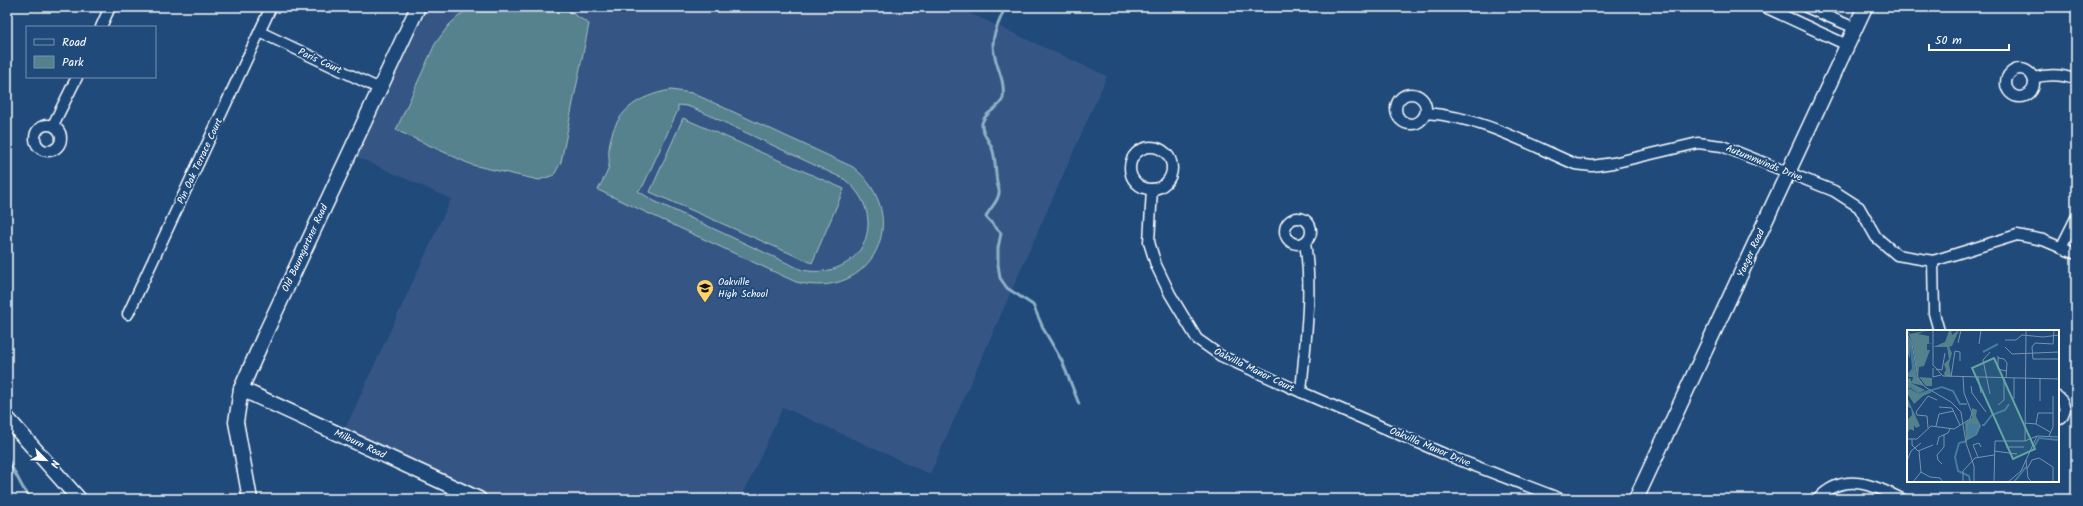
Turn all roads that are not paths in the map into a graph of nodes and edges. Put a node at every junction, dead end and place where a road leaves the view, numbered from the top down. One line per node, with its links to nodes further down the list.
1 (110, 7): 7 (street)
2 (272, 7): 9 (street, Pin Oak Terrace Court)
3 (418, 7): 14 (street, Old Baumgartner Road)
4 (1765, 7): 10 (street)
5 (1806, 7): 8 (street)
6 (1865, 7): 8 (street, Yaeger Road)
7 (100, 26)
8 (1855, 28): 10 (street, Yaeger Road)
9 (260, 32): 14 (street, Paris Court); 24 (street, Pin Oak Terrace Court)
10 (1847, 45): 17 (street, Yaeger Road)
11 (76, 78): 16 (street)
12 (2033, 78): 13 (street)
13 (2076, 80)
14 (380, 89): 26 (street, Old Baumgartner Road)
15 (1426, 113): 17 (street, Autumnwinds Drive)
16 (53, 125)
17 (1789, 172): 23 (street, Autumnwinds Drive); 35 (street, Yaeger Road)
18 (1152, 189): 18 (street); 27 (street, Oakvilla Manor Court)
19 (2076, 218): 21 (street)
20 (1305, 243): 27 (street, Oakvilla Manor Court)
21 (2062, 248): 22 (street, Autumnwinds Drive); 23 (street, Autumnwinds Drive)
22 (2076, 254)
23 (1934, 261): 25 (street)
24 (128, 314)
25 (1939, 330)
26 (242, 389): 32 (street, Old Baumgartner Road); 33 (street, Milburn Road)
27 (1300, 392): 34 (street, Oakvilla Manor Drive)
28 (2059, 398): 30 (street)
29 (7, 418): 31 (street)
30 (2059, 419)
31 (79, 499)
32 (250, 499)
33 (478, 499)
34 (1561, 499)
35 (1636, 499)
36 (1818, 499): 37 (street)
37 (1902, 499)

